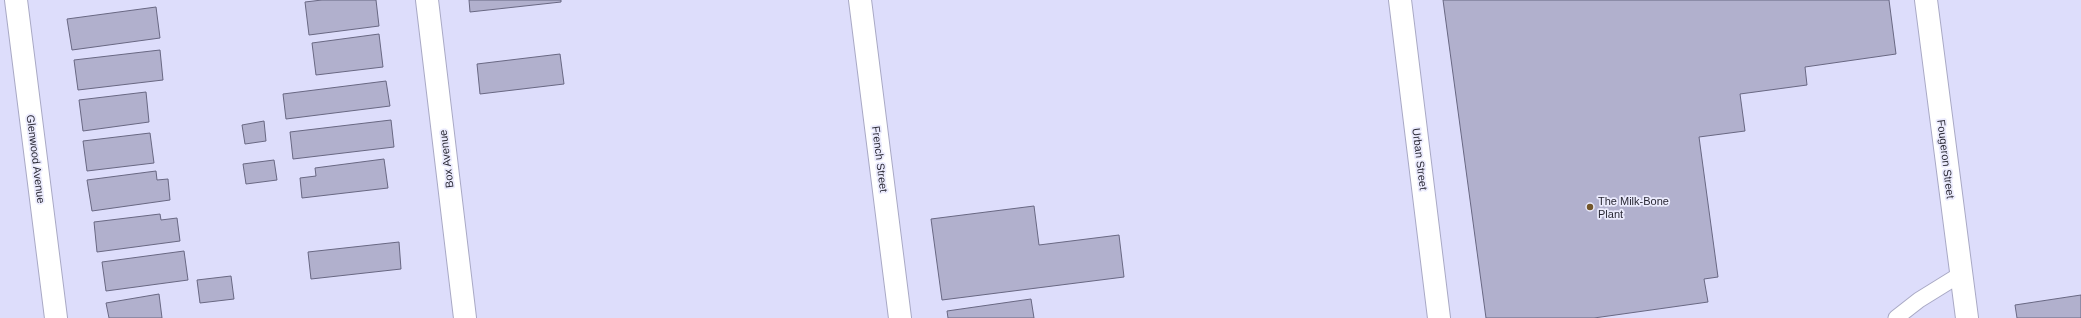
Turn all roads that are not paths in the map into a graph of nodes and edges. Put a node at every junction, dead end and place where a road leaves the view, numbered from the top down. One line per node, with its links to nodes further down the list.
1 (16, 0): 7 (street, Glenwood Avenue)
2 (427, 0): 8 (street, Box Avenue)
3 (860, 0): 9 (street, French Street)
4 (1400, 0): 10 (street, Urban Street)
5 (1926, 0): 6 (street, Fougeron Street)
6 (1961, 274): 11 (lane); 12 (street, Fougeron Street)
7 (56, 318)
8 (465, 318)
9 (900, 318)
10 (1440, 318)
11 (1896, 318)
12 (1967, 318)

